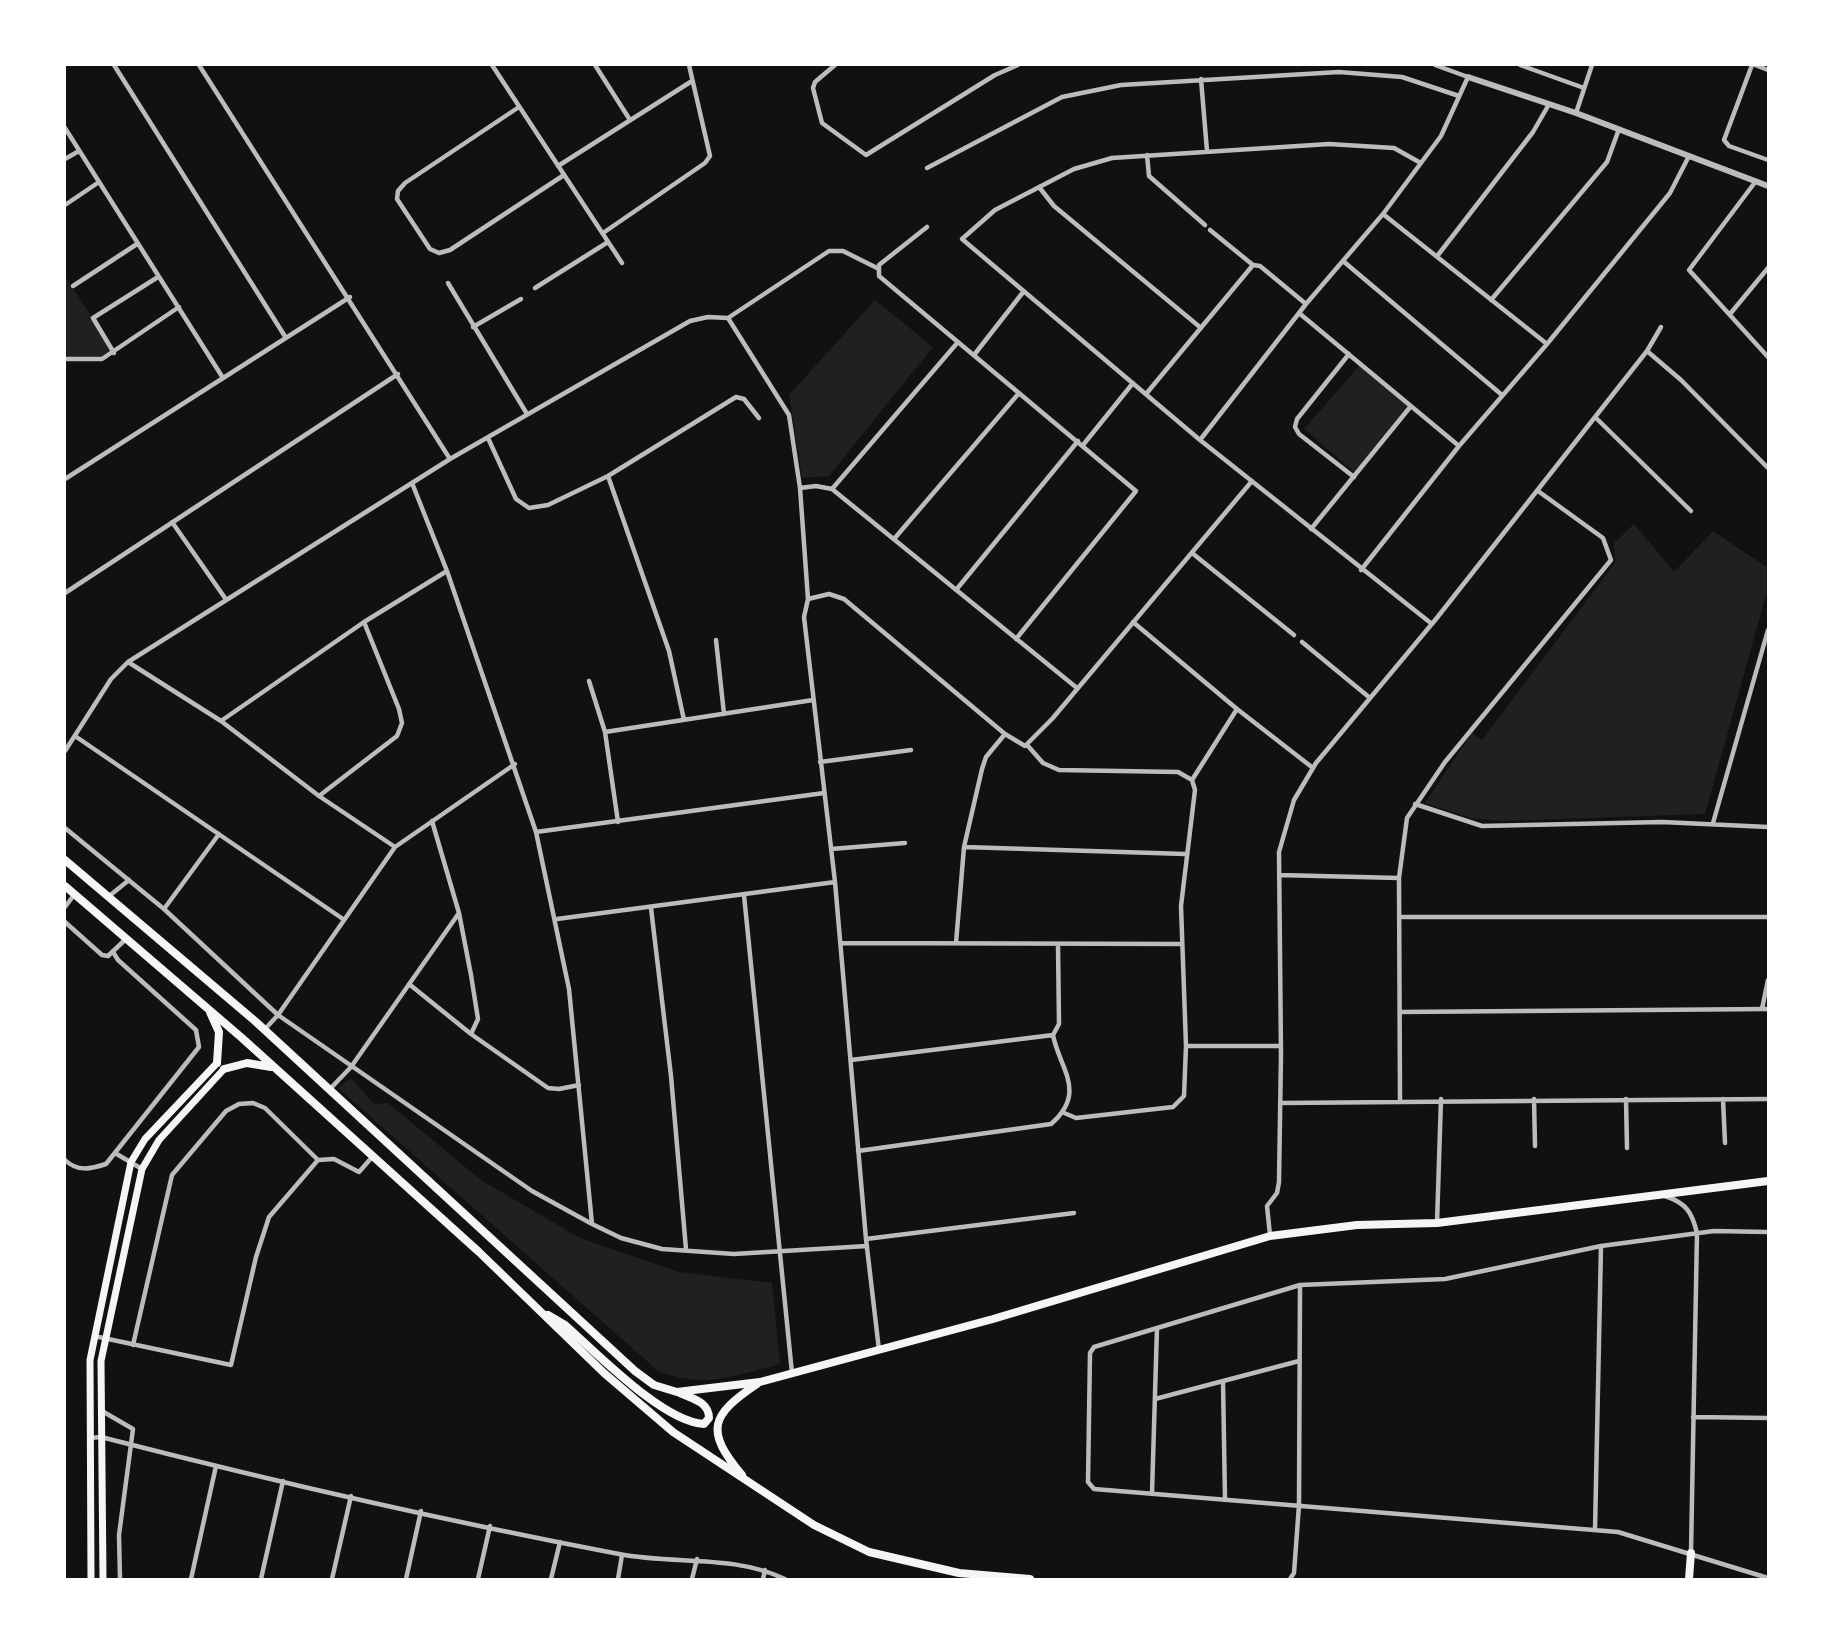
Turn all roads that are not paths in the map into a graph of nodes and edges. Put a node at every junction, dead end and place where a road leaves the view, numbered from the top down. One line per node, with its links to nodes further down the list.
1 (114, 65): 68 (street)
2 (199, 65): 57 (street)
3 (492, 65): 19 (street)
4 (595, 65): 21 (street)
5 (689, 65): 15 (street)
6 (835, 65): 7 (street)
7 (1018, 65)
8 (1435, 65): 13 (street)
9 (1521, 65): 16 (street)
10 (1592, 65): 16 (street)
11 (1753, 65): 12 (street); 29 (street)
12 (1768, 70)
13 (1468, 77): 17 (street); 18 (street)
14 (1201, 79): 17 (street); 25 (street); 32 (street)
15 (692, 81): 21 (street); 43 (street)
16 (1584, 88): 20 (street)
17 (1459, 96): 30 (street)
18 (1548, 106): 20 (street); 46 (street)
19 (519, 107): 31 (street); 33 (street)
20 (1577, 113): 23 (street)
21 (631, 120): 31 (street)
22 (65, 128): 24 (street)
23 (1619, 129): 27 (street); 59 (street)
24 (79, 150): 28 (street); 35 (street)
25 (1207, 151): 26 (street); 30 (street)
26 (1147, 155): 37 (street); 40 (street)
27 (1689, 156): 34 (street); 70 (street)
28 (65, 159)
29 (1768, 160)
30 (1419, 162): 39 (street)
31 (558, 166): 33 (street)
32 (927, 168)
33 (564, 175): 43 (street)
34 (1756, 181): 36 (street); 63 (street)
35 (99, 182): 38 (street); 45 (street)
36 (1768, 186)
37 (1039, 187): 56 (street); 67 (street)
38 (65, 205)
39 (1382, 214): 46 (street); 47 (street)
40 (1205, 225)
41 (927, 227): 50 (street)
42 (1210, 230): 49 (street)
43 (602, 233): 44 (street)
44 (608, 242): 48 (street); 55 (street)
45 (137, 244): 52 (street); 54 (street)
46 (1438, 255): 59 (street)
47 (1343, 261): 60 (street); 82 (street)
48 (622, 263)
49 (1253, 265): 60 (street); 67 (street)
50 (877, 268): 64 (street); 69 (street)
51 (1768, 268): 63 (street)
52 (158, 276): 61 (street); 72 (street)
53 (448, 283): 65 (street)
54 (73, 286)
55 (535, 288)
56 (1024, 291): 74 (street); 79 (street)
57 (350, 297): 68 (street); 77 (street)
58 (521, 299): 65 (street)
59 (1491, 300): 70 (street)
60 (1306, 304): 62 (street)
61 (179, 307): 72 (street); 78 (street)
62 (1299, 313): 73 (street); 88 (street)
63 (1730, 314): 75 (street)
64 (728, 318): 84 (street); 98 (street)
65 (473, 327): 84 (street)
66 (1661, 327): 71 (street)
67 (1201, 328): 81 (street)
68 (286, 338): 78 (street)
69 (958, 342): 74 (street); 99 (street)
70 (1547, 344): 82 (street)
71 (1647, 351): 85 (street); 92 (street)
72 (114, 354): 76 (street)
73 (1349, 354): 83 (street); 94 (street)
74 (974, 355): 80 (street)
75 (1768, 357)
76 (65, 359)
77 (398, 374): 91 (street); 102 (street)
78 (223, 378): 95 (street)
79 (1133, 383): 81 (street); 89 (street)
80 (1019, 393): 89 (street); 104 (street)
81 (1146, 394): 88 (street)
82 (1502, 395): 90 (street)
83 (1411, 406): 90 (street); 94 (street)
84 (527, 414): 87 (street)
85 (1595, 417): 100 (street); 101 (street)
86 (759, 418): 93 (street)
87 (488, 437): 91 (street); 93 (street)
88 (1200, 440): 96 (street)
89 (1080, 443): 108 (street); 117 (street)
90 (1459, 446): 106 (street)
91 (450, 459): 97 (street)
92 (1768, 468)
93 (608, 476): 127 (street)
94 (1354, 477): 103 (street)
95 (65, 479)
96 (1252, 481): 103 (street); 105 (street)
97 (412, 483): 107 (street); 110 (street)
98 (800, 488): 99 (street); 111 (street)
99 (832, 489): 104 (street)
100 (1538, 491): 114 (street); 141 (street)
101 (1691, 511)
102 (172, 522): 109 (street); 110 (street)
103 (1311, 529): 106 (street)
104 (894, 540): 108 (street)
105 (1192, 552): 113 (street); 116 (street)
106 (1362, 570): 114 (street)
107 (447, 571): 112 (street); 136 (street)
108 (956, 590): 117 (street)
109 (65, 593)
110 (225, 598): 120 (street)
111 (808, 599): 124 (street); 130 (street)
112 (364, 622): 128 (street); 140 (street)
113 (1133, 622): 122 (street); 125 (street)
114 (1432, 624): 123 (street)
115 (1768, 631): 144 (street)
116 (1294, 635)
117 (1017, 639): 122 (street)
118 (716, 640): 126 (street)
119 (1303, 642): 123 (street)
120 (128, 662): 128 (street); 131 (street)
121 (589, 681): 129 (street)
122 (1077, 688): 132 (street)
123 (1370, 698): 137 (street)
124 (813, 701): 126 (street); 135 (street)
125 (1237, 709): 137 (street); 138 (street)
126 (724, 714): 127 (street)
127 (684, 720): 129 (street)
128 (221, 721): 140 (street)
129 (605, 732): 143 (street)
130 (1005, 734): 132 (street); 151 (street)
131 (75, 736): 134 (street); 148 (street)
132 (1028, 746): 138 (street)
133 (911, 750): 135 (street)
134 (65, 751)
135 (820, 762): 139 (street)
136 (515, 764): 142 (street); 147 (street)
137 (1312, 768): 155 (street)
138 (1192, 780): 153 (street)
139 (824, 793): 143 (street); 152 (street)
140 (318, 796): 150 (street)
141 (1415, 804): 144 (street); 156 (street)
142 (432, 821): 150 (street); 166 (street)
143 (618, 822): 147 (street)
144 (1713, 823): 145 (street)
145 (1768, 827)
146 (65, 828): 157 (street)
147 (536, 832): 170 (street)
148 (219, 834): 165 (street); 169 (street)
149 (905, 843): 152 (street)
150 (395, 847): 169 (street)
151 (964, 847): 153 (street); 174 (street)
152 (831, 849): 158 (street)
153 (1185, 854): 176 (street)
154 (65, 860): 162 (main road)
155 (1279, 875): 156 (street); 188 (street)
156 (1399, 878): 167 (street)
157 (129, 880): 162 (street); 165 (street)
158 (835, 882): 161 (street); 173 (street)
159 (65, 886): 160 (main road)
160 (75, 894): 163 (street); 172 (main road)
161 (744, 895): 164 (street); 225 (street)
162 (108, 897): 184 (main road)
163 (65, 907)
164 (651, 908): 170 (street); 224 (street)
165 (164, 909): 183 (street)
166 (459, 913): 179 (street); 185 (street)
167 (1399, 917): 168 (street); 182 (street)
168 (1768, 917)
169 (343, 919): 183 (street)
170 (557, 919): 193 (street)
171 (65, 922): 177 (street)
172 (127, 938): 177 (street); 180 (main road)
173 (841, 943): 174 (street); 189 (street)
174 (956, 944): 175 (street)
175 (1058, 944): 176 (street); 186 (street)
176 (1182, 944): 187 (street)
177 (113, 952): 207 (street)
178 (1768, 980): 181 (street)
179 (409, 985): 185 (street); 192 (street)
180 (207, 1007): 190 (main road); 191 (main road)
181 (1765, 1009): 182 (street)
182 (1400, 1012): 200 (street)
183 (278, 1015): 184 (street); 192 (street)
184 (264, 1030): 194 (main road)
185 (471, 1034): 193 (street)
186 (1053, 1035): 189 (street); 202 (street)
187 (1186, 1046): 188 (street); 202 (street)
188 (1281, 1046): 201 (street)
189 (851, 1060): 206 (street)
190 (221, 1066): 191 (main road); 211 (main road); 212 (main road)
191 (274, 1067): 208 (main road)
192 (351, 1067): 194 (street); 217 (street)
193 (579, 1085): 217 (street)
194 (330, 1090): 237 (main road)
195 (1441, 1099): 196 (street); 200 (street); 216 (street)
196 (1534, 1099): 197 (street); 204 (street)
197 (1626, 1099): 198 (street); 205 (street)
198 (1723, 1099): 199 (street); 203 (street)
199 (1768, 1099)
200 (1400, 1100): 201 (street)
201 (1280, 1102): 220 (street)
202 (1062, 1112): 206 (street)
203 (1725, 1143)
204 (1535, 1146)
205 (1627, 1149)
206 (858, 1151): 221 (street)
207 (115, 1153): 209 (street); 211 (street)
208 (373, 1156): 210 (street); 227 (main road)
209 (65, 1160)
210 (318, 1160): 231 (street); 231 (street)
211 (131, 1162): 212 (street); 229 (main road)
212 (142, 1169): 230 (main road)
213 (1768, 1181): 214 (main road)
214 (1658, 1193): 216 (main road); 218 (street)
215 (1074, 1213): 221 (street)
216 (1437, 1223): 220 (main road)
217 (592, 1224): 224 (street)
218 (1697, 1233): 219 (street); 223 (street); 240 (street)
219 (1768, 1233)
220 (1270, 1236): 232 (main road)
221 (866, 1239): 222 (street)
222 (867, 1246): 225 (street); 232 (street)
223 (1601, 1246): 226 (street); 254 (street)
224 (686, 1249): 225 (street)
225 (779, 1253): 234 (street)
226 (1300, 1286): 228 (street); 233 (street)
227 (533, 1305): 237 (main road); 247 (main road)
228 (1157, 1328): 238 (street); 248 (street)
229 (93, 1336): 230 (street); 243 (main road)
230 (106, 1339): 231 (street); 239 (main road)
231 (134, 1345)
232 (879, 1351): 234 (main road)
233 (1299, 1361): 235 (street); 251 (street)
234 (795, 1373): 236 (main road)
235 (1223, 1381): 238 (street); 250 (street)
236 (760, 1382): 237 (main road); 247 (main road)
237 (677, 1392)
238 (1155, 1399): 248 (street)
239 (101, 1410): 242 (main road); 244 (street)
240 (1693, 1417): 241 (street); 256 (street)
241 (1768, 1418)
242 (101, 1437): 243 (street); 244 (street); 263 (main road)
243 (89, 1438): 262 (main road)
244 (133, 1445): 245 (street); 264 (street)
245 (216, 1466): 246 (street); 265 (street)
246 (283, 1481): 249 (street); 266 (street)
247 (747, 1481): 260 (main road)
248 (1152, 1493): 250 (street)
249 (351, 1496): 252 (street); 267 (street)
250 (1225, 1499): 251 (street)
251 (1299, 1505): 254 (street); 276 (street)
252 (421, 1511): 253 (street); 268 (street)
253 (490, 1526): 255 (street); 269 (street)
254 (1595, 1530): 256 (street)
255 (560, 1542): 257 (street); 270 (street)
256 (1691, 1553): 261 (street); 277 (main road)
257 (622, 1555): 258 (street); 271 (street)
258 (697, 1559): 259 (street); 272 (street)
259 (765, 1570): 273 (street); 274 (street)
260 (961, 1576): 275 (main road)
261 (1768, 1578)
262 (91, 1579)
263 (103, 1579)
264 (120, 1579)
265 (191, 1579)
266 (261, 1579)
267 (332, 1579)
268 (406, 1579)
269 (478, 1579)
270 (551, 1579)
271 (618, 1579)
272 (692, 1579)
273 (763, 1579)
274 (785, 1579)
275 (1030, 1579)
276 (1290, 1579)
277 (1689, 1579)

